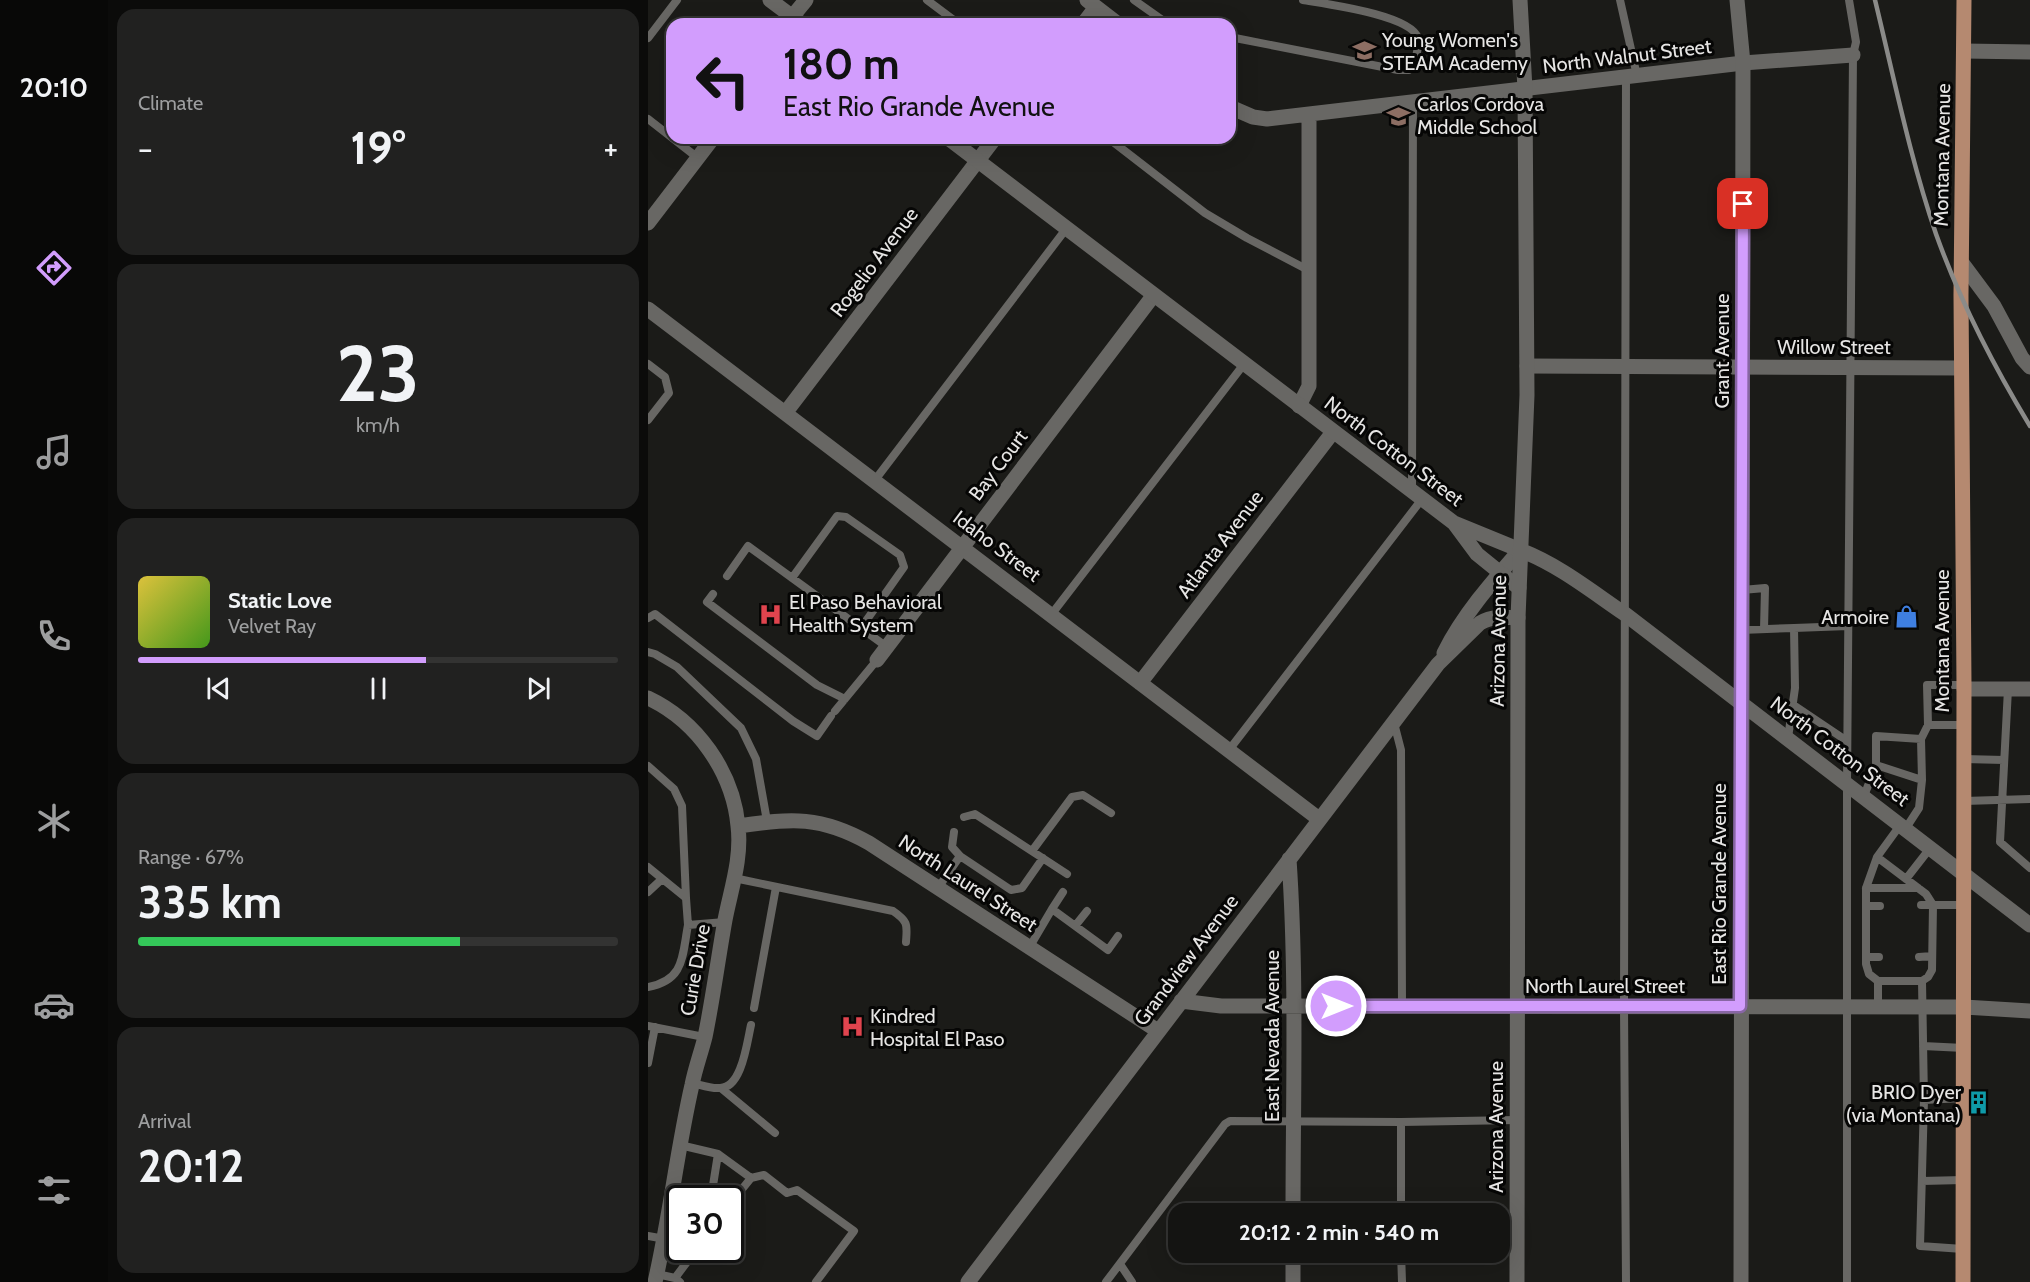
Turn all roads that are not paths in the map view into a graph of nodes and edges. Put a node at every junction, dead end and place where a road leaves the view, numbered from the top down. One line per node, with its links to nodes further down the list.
1 (677, 0): 20 (lane)
2 (770, 0): 13 (street)
3 (806, 0): 14 (street)
4 (927, 0): 15 (lane)
5 (1134, 0): 18 (lane)
6 (1304, 0): 19 (lane)
7 (1520, 0): 26 (street, Arizona Avenue)
8 (1620, 0): 25 (lane)
9 (1737, 0): 24 (street, Grant Avenue)
10 (1849, 0): 23 (lane)
11 (1964, 0): 21 (main road, Montana Avenue)
12 (1092, 4): 16 (street); 17 (street)
13 (794, 18)
14 (800, 18)
15 (951, 18)
16 (1086, 18)
17 (1110, 18)
18 (1160, 18)
19 (1236, 37)
20 (648, 38)
21 (1964, 51): 22 (street); 41 (main road, Montana Avenue)
22 (2030, 52)
23 (1853, 56): 24 (street, North Walnut Street); 51 (lane)
24 (1743, 63): 25 (street, North Walnut Street); 49 (street, Grant Avenue)
25 (1632, 76): 26 (street, North Walnut Street); 48 (lane)
26 (1526, 89): 27 (street, North Walnut Street); 47 (street, Arizona Avenue)
27 (1413, 102): 29 (street, North Walnut Street); 58 (lane)
28 (1236, 110): 29 (street, North Walnut Street)
29 (1309, 114): 42 (street)
30 (648, 119): 31 (lane)
31 (666, 133)
32 (680, 144): 37 (lane)
33 (708, 144): 37 (street)
34 (956, 144): 38 (street, North Cotton Street)
35 (991, 144): 38 (street, Rogelio Avenue)
36 (1116, 144): 42 (lane)
37 (698, 158): 39 (street)
38 (978, 161): 40 (street, North Cotton Street); 54 (street, Rogelio Avenue)
39 (648, 223)
40 (1066, 229): 43 (street, North Cotton Street); 57 (lane)
41 (1962, 263): 50 (street); 52 (main road, Montana Avenue)
42 (1310, 271): 53 (street)
43 (1153, 296): 46 (street, North Cotton Street); 60 (street, Bay Court)
44 (648, 309): 54 (street, Idaho Street)
45 (648, 364): 55 (lane)
46 (1244, 364): 53 (street, North Cotton Street); 69 (lane)
47 (1527, 366): 48 (street, Willow Street); 61 (street, Arizona Avenue)
48 (1626, 367): 49 (street, Willow Street); 68 (lane)
49 (1743, 367): 51 (street, Willow Street); 66 (street, Grant Avenue)
50 (2030, 367)
51 (1850, 368): 52 (street, Willow Street); 72 (lane)
52 (1961, 368): 81 (main road, Montana Avenue)
53 (1299, 406): 56 (street, North Cotton Street)
54 (786, 412): 57 (street, Idaho Street)
55 (649, 418)
56 (1333, 432): 58 (street, North Cotton Street); 80 (street, Atlanta Avenue)
57 (874, 480): 60 (street, Idaho Street)
58 (1417, 495): 59 (street, North Cotton Street); 94 (lane)
59 (1454, 523): 61 (street, North Cotton Street); 62 (street)
60 (962, 546): 69 (street, Idaho Street); 78 (street, Bay Court)
61 (1520, 550): 62 (street, Grandview Avenue); 65 (street, Arizona Avenue); 68 (street, North Cotton Street)
62 (1500, 573): 65 (street); 79 (street, Grandview Avenue)
63 (727, 576): 64 (lane)
64 (792, 578): 73 (lane); 73 (lane)
65 (1519, 588): 71 (street, Arizona Avenue)
66 (1742, 590): 75 (lane); 76 (street, Grant Avenue)
67 (713, 594): 85 (lane)
68 (1625, 614): 86 (street, North Cotton Street); 162 (lane)
69 (1051, 615): 80 (street, Idaho Street)
70 (648, 618): 85 (lane)
71 (1518, 618): 79 (street, Grandview Avenue); 161 (street, Arizona Avenue)
72 (1848, 626): 74 (lane); 93 (lane)
73 (861, 628): 78 (lane)
74 (1794, 628): 75 (lane); 87 (lane)
75 (1764, 629): 76 (lane)
76 (1741, 630): 86 (street, Grant Avenue)
77 (648, 652): 108 (lane)
78 (882, 654): 85 (lane)
79 (1438, 664): 88 (street, Grandview Avenue)
80 (1140, 683): 94 (street, Idaho Street)
81 (1964, 687): 82 (street); 89 (lane); 90 (main road, Montana Avenue)
82 (2008, 689): 83 (street); 96 (lane)
83 (2030, 689)
84 (648, 698): 109 (street, Curie Drive)
85 (845, 699)
86 (1741, 702): 91 (street, North Cotton Street); 156 (street, East Rio Grande Avenue)
87 (1792, 704): 91 (lane); 93 (lane)
88 (1393, 722): 107 (street, Grandview Avenue); 155 (lane)
89 (1928, 724): 90 (lane); 92 (lane)
90 (1964, 724): 95 (main road, Montana Avenue)
91 (1788, 738): 100 (street, North Cotton Street)
92 (1921, 739): 97 (lane); 99 (lane)
93 (1847, 741): 100 (lane)
94 (1229, 750): 107 (street, Idaho Street)
95 (1964, 759): 96 (lane); 104 (main road, Montana Avenue)
96 (2004, 760): 103 (lane)
97 (1876, 765): 99 (lane); 101 (lane)
98 (648, 766): 131 (lane)
99 (1922, 780): 110 (lane)
100 (1847, 784): 101 (street, North Cotton Street); 157 (lane)
101 (1864, 796): 110 (street, North Cotton Street)
102 (2030, 799): 103 (lane)
103 (2002, 800): 104 (lane); 119 (lane)
104 (1964, 801): 120 (main road, Montana Avenue)
105 (1111, 813): 113 (lane)
106 (964, 817): 113 (lane)
107 (1319, 819): 117 (street, Grandview Avenue)
108 (767, 821): 109 (street, North Laurel Street); 126 (street, North Laurel Street)
109 (738, 826): 122 (street, Curie Drive)
110 (1903, 826): 112 (street, North Cotton Street); 115 (lane)
111 (954, 832): 114 (lane)
112 (1931, 847): 120 (street, North Cotton Street); 124 (lane)
113 (1032, 851): 116 (lane)
114 (960, 856): 116 (lane); 126 (lane)
115 (1876, 857): 124 (lane); 127 (lane)
116 (1043, 858): 121 (lane)
117 (1289, 859): 153 (street, Grandview Avenue); 154 (street, East Nevada Avenue)
118 (648, 867): 123 (lane)
119 (2030, 868)
120 (1964, 873): 133 (main road, Montana Avenue); 141 (street, North Cotton Street)
121 (1067, 874)
122 (734, 878): 125 (lane); 139 (street, Curie Drive)
123 (662, 879): 129 (lane); 131 (lane)
124 (1906, 879): 128 (lane)
125 (776, 887): 144 (lane); 163 (lane)
126 (938, 888): 145 (street, North Laurel Street)
127 (1866, 888): 128 (lane); 134 (lane)
128 (1918, 888): 132 (lane)
129 (648, 892)
130 (1063, 892): 137 (lane)
131 (686, 898): 140 (lane)
132 (1933, 905): 133 (lane); 136 (lane); 146 (lane)
133 (1964, 905): 160 (main road, Montana Avenue)
134 (1866, 906): 135 (lane); 147 (lane)
135 (1880, 906)
136 (1921, 906)
137 (1053, 909): 142 (lane); 145 (lane)
138 (1087, 911): 142 (lane)
139 (725, 922): 140 (lane); 168 (street, Curie Drive)
140 (688, 925): 152 (lane)
141 (2030, 925)
142 (1075, 926): 143 (lane)
143 (1118, 936)
144 (906, 942)
145 (1029, 948): 167 (street, North Laurel Street)
146 (1932, 956): 149 (lane); 151 (lane)
147 (1866, 957): 148 (lane); 150 (lane)
148 (1879, 957)
149 (1919, 957)
150 (1878, 981): 151 (lane); 158 (lane)
151 (1922, 981): 159 (lane)
152 (648, 987)
153 (1181, 1000): 154 (street, North Laurel Street); 167 (street, Grandview Avenue)
154 (1293, 1006): 155 (street, North Laurel Street); 177 (street, East Nevada Avenue)
155 (1402, 1006): 161 (street, North Laurel Street)
156 (1740, 1006): 157 (street, North Laurel Street); 162 (street, North Laurel Street); 206 (street, East Rio Grande Avenue)
157 (1847, 1006): 158 (street, North Laurel Street); 207 (lane)
158 (1878, 1006): 159 (street, North Laurel Street)
159 (1923, 1006): 160 (street, North Laurel Street); 169 (lane)
160 (1964, 1006): 164 (street, North Laurel Street); 170 (main road, Montana Avenue)
161 (1517, 1007): 162 (street, North Laurel Street); 176 (street, Arizona Avenue)
162 (1624, 1007): 205 (lane)
163 (754, 1008)
164 (2030, 1011)
165 (752, 1025): 173 (lane)
166 (652, 1026): 168 (lane); 171 (lane)
167 (1158, 1031): 199 (street, Grandview Avenue)
168 (704, 1037): 172 (street, Curie Drive)
169 (1923, 1046): 170 (lane); 175 (lane)
170 (1964, 1048): 174 (main road, Montana Avenue)
171 (648, 1063)
172 (692, 1083): 173 (lane); 180 (street, Curie Drive)
173 (722, 1089): 179 (lane)
174 (1964, 1098): 175 (lane); 183 (main road, Montana Avenue)
175 (1924, 1100): 184 (lane)
176 (1517, 1120): 178 (lane); 204 (street, Arizona Avenue)
177 (1293, 1122): 178 (lane); 187 (street, East Nevada Avenue); 195 (lane)
178 (1401, 1122): 188 (lane)
179 (775, 1133)
180 (680, 1144): 181 (lane); 190 (street, Curie Drive)
181 (718, 1154): 182 (lane); 185 (lane)
182 (751, 1178): 186 (lane); 198 (lane)
183 (1963, 1180): 184 (lane); 191 (main road, Montana Avenue)
184 (1922, 1181): 191 (lane)
185 (713, 1185)
186 (744, 1187)
187 (1293, 1203)
188 (1401, 1203)
189 (648, 1236): 190 (lane)
190 (665, 1239): 196 (street, Curie Drive)
191 (1963, 1249): 208 (main road, Montana Avenue)
192 (688, 1263): 197 (lane)
193 (1293, 1263): 202 (street)
194 (1401, 1263): 203 (lane)
195 (1120, 1264): 200 (lane); 201 (lane)
196 (656, 1278): 197 (lane)
197 (677, 1280)
198 (816, 1282)
199 (968, 1282)
200 (1106, 1282)
201 (1132, 1282)
202 (1293, 1282)
203 (1402, 1282)
204 (1516, 1282)
205 (1626, 1282)
206 (1741, 1282)
207 (1847, 1282)
208 (1963, 1282)

